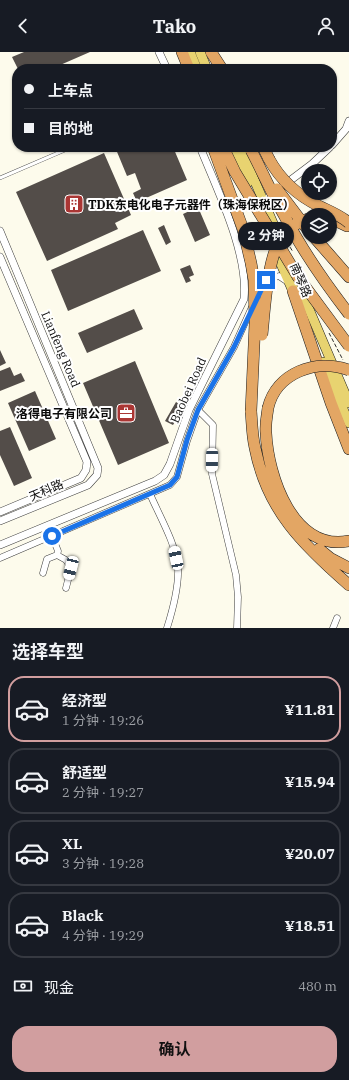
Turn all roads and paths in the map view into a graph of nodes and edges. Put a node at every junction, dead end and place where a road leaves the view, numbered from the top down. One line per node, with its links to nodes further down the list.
1 (159, 52): 5 (street)
2 (200, 52): 8 (main road)
3 (210, 52): 9 (highway); 10 (highway)
4 (185, 54): 6 (highway); 7 (main road)
5 (164, 64)
6 (187, 64)
7 (194, 64)
8 (205, 64)
9 (214, 64)
10 (218, 64)
11 (349, 120): 12 (street)
12 (337, 139)
13 (60, 152): 23 (lane)
14 (202, 152): 55 (street, Baobei Road)
15 (215, 152): 45 (highway, bridge)
16 (225, 152): 41 (highway, bridge)
17 (233, 152): 32 (main road, 南琴路)
18 (242, 152): 24 (main road, 南琴路)
19 (253, 152): 40 (highway, bridge)
20 (254, 152): 25 (highway, bridge)
21 (266, 152): 28 (highway, bridge)
22 (325, 152): 24 (street)
23 (0, 178)
24 (263, 201): 43 (main road, 南琴路)
25 (301, 221)
26 (337, 221): 29 (highway)
27 (301, 223): 45 (highway, bridge)
28 (349, 223)
29 (349, 228)
30 (0, 231): 34 (street, Lianfeng Road)
31 (320, 244): 36 (highway)
32 (277, 254): 38 (street); 39 (main road, 南琴路)
33 (0, 257): 35 (street, Lianfeng Road)
34 (17, 271): 35 (street); 48 (street, Lianfeng Road)
35 (8, 275): 37 (street); 50 (street, Lianfeng Road)
36 (349, 277)
37 (0, 278)
38 (266, 280): 39 (street); 44 (street)
39 (291, 287): 46 (main road, 南琴路); 47 (highway)
40 (349, 314)
41 (349, 346)
42 (349, 370): 52 (highway, bridge)
43 (349, 403)
44 (198, 410): 49 (street); 64 (street)
45 (253, 411): 60 (highway)
46 (349, 423)
47 (349, 449)
48 (97, 475): 51 (street, 天科路)
49 (150, 494): 53 (street); 63 (street)
50 (0, 512)
51 (0, 521)
52 (297, 521): 54 (highway); 58 (highway)
53 (52, 536): 56 (street); 57 (street)
54 (349, 541)
55 (0, 545)
56 (57, 555): 59 (street); 61 (street)
57 (0, 558)
58 (349, 568)
59 (43, 573)
60 (349, 585)
61 (66, 588)
62 (337, 618): 65 (street)
63 (167, 628)
64 (237, 628)
65 (333, 628)

